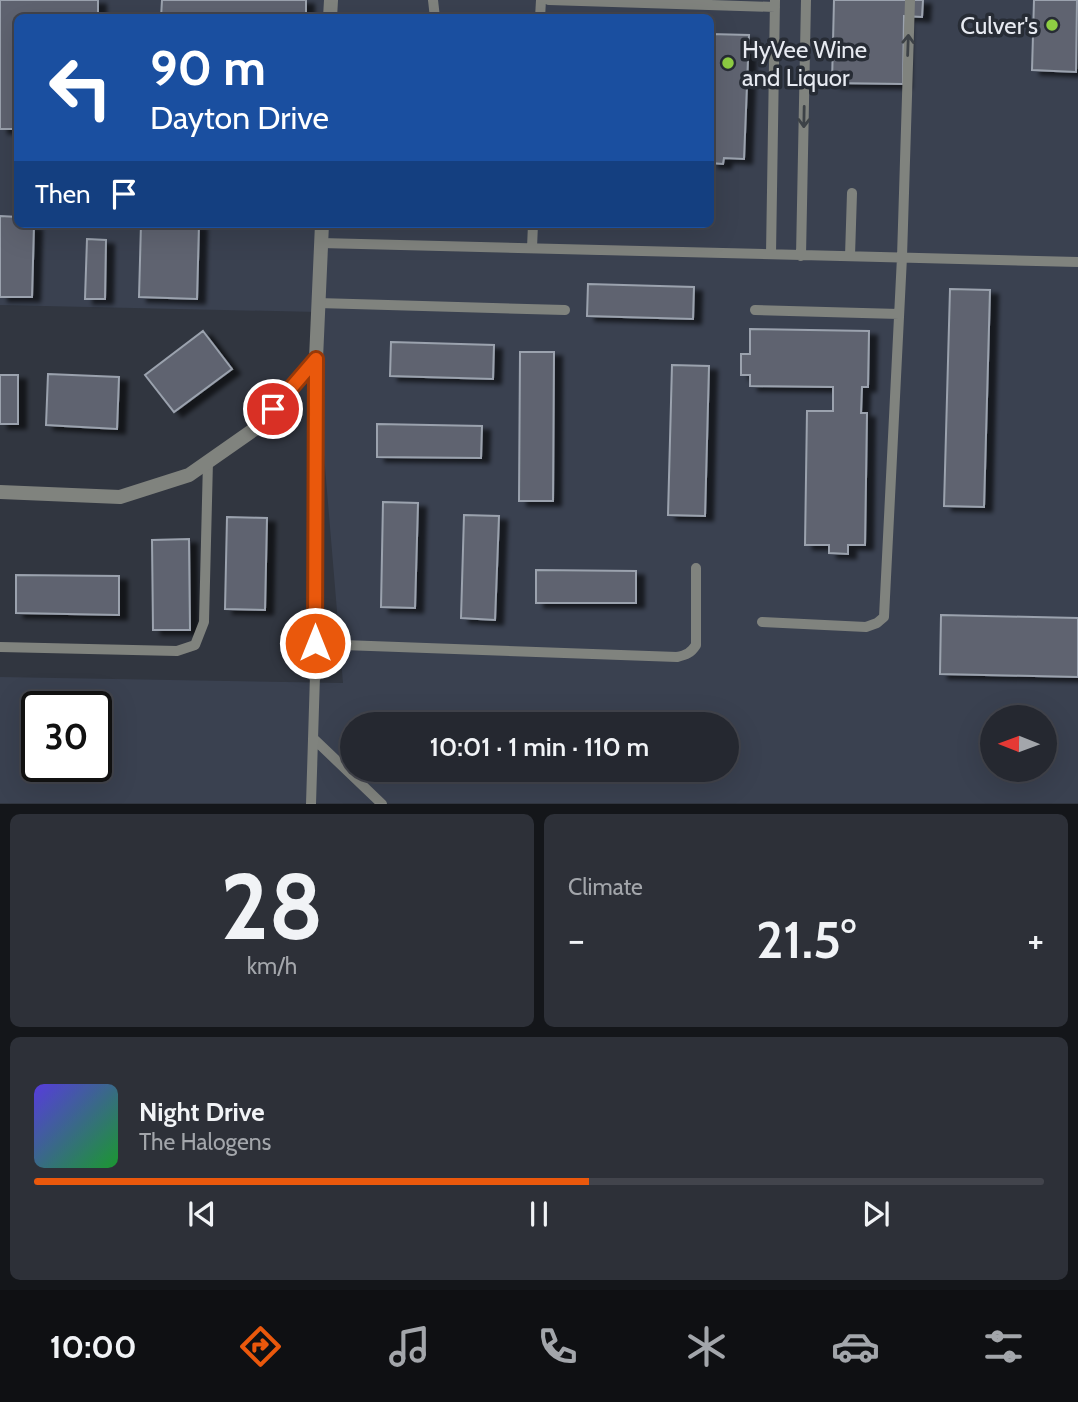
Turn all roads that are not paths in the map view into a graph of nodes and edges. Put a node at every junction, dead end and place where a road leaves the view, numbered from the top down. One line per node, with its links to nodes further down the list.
1 (549, 0): 4 (lane)
2 (806, 0): 14 (lane, one-way to 14)
3 (909, 0): 16 (lane, one-way to 3)
4 (623, 1): 5 (lane)
5 (674, 2): 6 (lane)
6 (728, 3): 7 (lane)
7 (775, 3): 13 (lane)
8 (852, 193): 15 (lane)
9 (322, 228): 11 (street)
10 (533, 228): 12 (lane)
11 (321, 243): 12 (lane); 18 (street)
12 (532, 248): 13 (lane)
13 (771, 254): 14 (lane)
14 (801, 256): 15 (lane)
15 (850, 256): 16 (lane)
16 (902, 257): 17 (lane); 21 (lane)
17 (1078, 262)
18 (318, 303): 19 (lane); 22 (street)
19 (565, 310)
20 (755, 310): 21 (lane)
21 (899, 314): 26 (lane)
22 (316, 359): 23 (street); 27 (street)
23 (208, 461): 24 (street); 28 (lane)
24 (0, 492)
25 (696, 568): 27 (lane)
26 (762, 622)
27 (315, 643): 29 (street)
28 (0, 647)
29 (315, 675): 30 (lane)
30 (313, 738): 31 (lane); 32 (lane)
31 (311, 803)
32 (382, 803)

